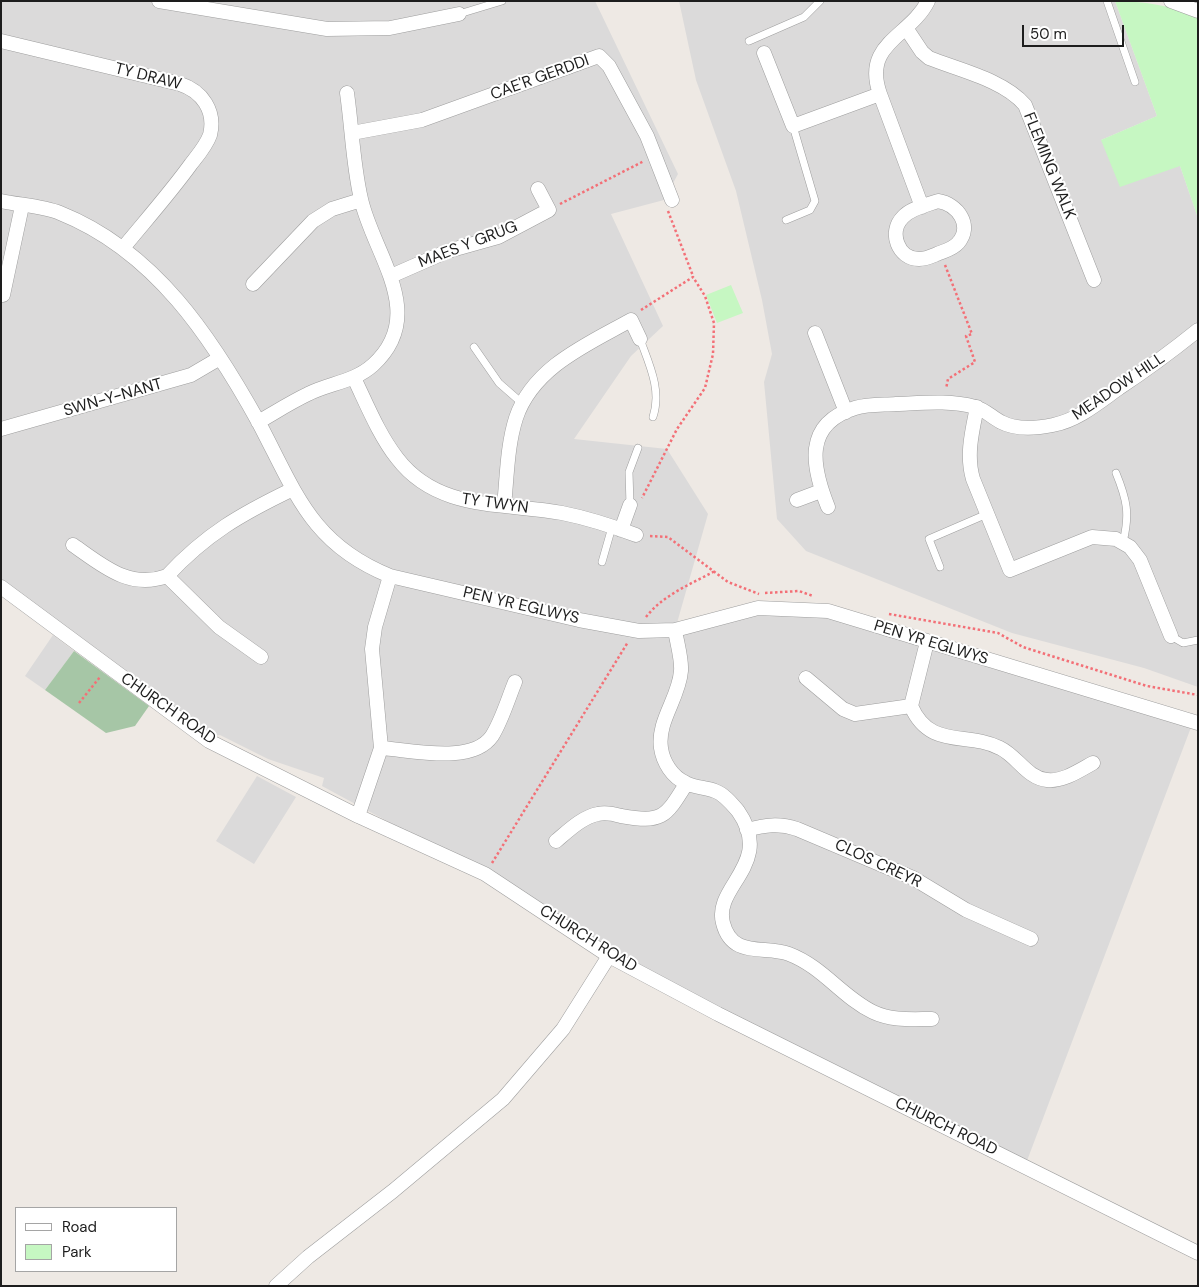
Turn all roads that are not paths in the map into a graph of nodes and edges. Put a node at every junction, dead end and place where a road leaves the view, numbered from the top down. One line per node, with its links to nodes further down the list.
1 (159, 1): 8 (street)
2 (502, 1): 8 (lane)
3 (820, 1): 11 (lane)
4 (928, 1): 9 (street)
5 (1107, 1): 13 (lane)
6 (1171, 1): 7 (street)
7 (1198, 11)
8 (459, 14)
9 (906, 28): 15 (street); 27 (street, FLEMING WALK)
10 (1, 41): 25 (street, TY DRAW)
11 (749, 41)
12 (764, 53): 16 (street)
13 (1135, 82)
14 (347, 93): 17 (street)
15 (880, 94): 16 (street); 23 (street)
16 (793, 126): 24 (lane)
17 (352, 133): 19 (street); 20 (street, CAE'R GERDDI)
18 (538, 188): 26 (street, MAES Y GRUG)
19 (361, 200): 26 (street); 28 (street)
20 (672, 200)
21 (1, 201): 22 (street, PEN YR EGLWYS)
22 (22, 206): 25 (street, PEN YR EGLWYS); 29 (street)
23 (922, 207): 23 (street)
24 (786, 220)
25 (123, 248): 34 (street, PEN YR EGLWYS)
26 (391, 276): 35 (street)
27 (1094, 280)
28 (253, 284)
29 (3, 294)
30 (1198, 330): 37 (street, MEADOW HILL)
31 (815, 333): 38 (street)
32 (640, 339): 36 (street); 39 (lane)
33 (474, 346): 36 (lane)
34 (220, 358): 40 (street, PEN YR EGLWYS); 41 (street, SWN-Y-NANT)
35 (354, 378): 40 (street); 48 (street, TY TWYN)
36 (523, 404): 48 (street)
37 (977, 407): 38 (street); 50 (street)
38 (846, 412): 45 (street)
39 (653, 417)
40 (258, 422): 44 (street, PEN YR EGLWYS)
41 (1, 429)
42 (638, 448): 47 (lane)
43 (1116, 474): 53 (lane)
44 (293, 489): 57 (street); 58 (street, PEN YR EGLWYS)
45 (821, 491): 46 (street); 49 (street)
46 (797, 500)
47 (636, 502): 51 (street)
48 (504, 506): 51 (street, TY TWYN)
49 (828, 507)
50 (987, 514): 53 (street); 56 (lane)
51 (616, 528): 52 (street, TY TWYN); 55 (lane)
52 (636, 535)
53 (1123, 542): 61 (street)
54 (73, 545): 57 (street)
55 (602, 562)
56 (940, 567)
57 (167, 576): 64 (street)
58 (390, 576): 60 (street, PEN YR EGLWYS); 69 (street)
59 (1, 587): 72 (street, CHURCH ROAD)
60 (675, 630): 63 (street, PEN YR EGLWYS); 71 (street)
61 (1170, 636): 62 (lane)
62 (1198, 640)
63 (927, 642): 67 (street); 68 (street, PEN YR EGLWYS)
64 (261, 657)
65 (806, 678): 67 (street)
66 (515, 682): 69 (street)
67 (911, 706): 70 (street)
68 (1198, 723)
69 (381, 748): 72 (street)
70 (1093, 763)
71 (686, 784): 73 (street); 74 (street)
72 (358, 816): 76 (street, CHURCH ROAD)
73 (746, 830): 75 (street, CLOS CREYR); 77 (street)
74 (556, 841)
75 (1031, 939)
76 (609, 956): 78 (street, CHURCH ROAD); 79 (street)
77 (932, 1019)
78 (1198, 1253)
79 (276, 1286)

